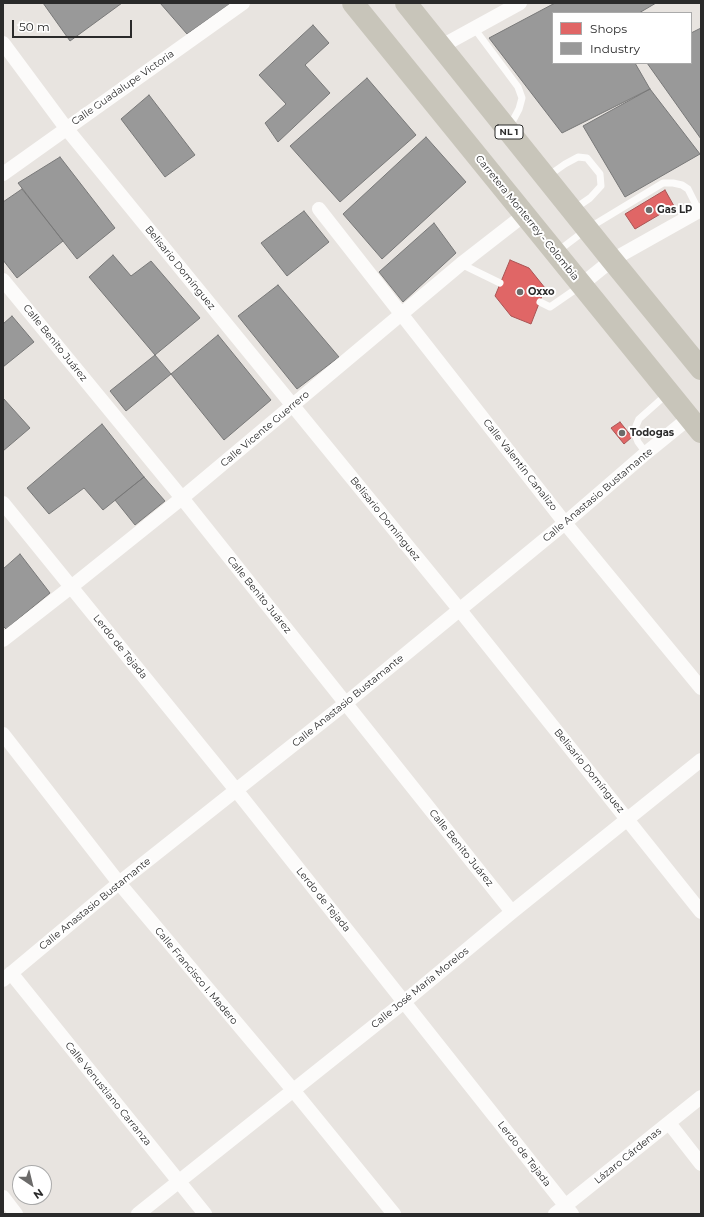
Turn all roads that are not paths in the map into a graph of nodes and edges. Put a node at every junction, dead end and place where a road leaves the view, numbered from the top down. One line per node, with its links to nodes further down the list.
1 (243, 3): 8 (street, Calle Guadalupe Victoria)
2 (353, 3): 15 (main road, Carretera Monterrey - Colombia)
3 (406, 3): 7 (main road, NL 1)
4 (520, 3): 5 (street)
5 (474, 28): 7 (street); 9 (lane)
6 (3, 43): 8 (street, Belisario Domínguez)
7 (440, 46): 9 (main road, NL 1)
8 (66, 128): 10 (street, Calle Guadalupe Victoria); 27 (street, Belisario Domínguez)
9 (508, 130): 11 (main road, NL 1)
10 (3, 174)
11 (546, 178): 13 (main road, NL 1); 13 (lane)
12 (318, 209): 24 (street, Calle Valentín Canalizo)
13 (572, 210): 16 (main road, NL 1)
14 (700, 210): 16 (lane); 18 (street)
15 (524, 214): 17 (main road, Carretera Monterrey - Colombia); 19 (street, Calle Vicente Guerrero)
16 (587, 229): 17 (lane); 18 (main road, NL 1)
17 (555, 253): 22 (main road, Carretera Monterrey - Colombia)
18 (612, 260): 22 (street); 25 (main road, NL 1)
19 (461, 264): 21 (lane); 24 (street, Calle Vicente Guerrero)
20 (3, 280): 30 (street, Calle Benito Juárez)
21 (500, 283)
22 (581, 286): 23 (lane); 26 (main road, Carretera Monterrey - Colombia)
23 (540, 302)
24 (402, 315): 27 (street, Calle Vicente Guerrero); 32 (street, Calle Valentín Canalizo)
25 (701, 368)
26 (669, 393): 28 (main road, Carretera Monterrey - Colombia); 29 (lane)
27 (293, 406): 30 (street, Calle Vicente Guerrero); 34 (street, Belisario Domínguez)
28 (695, 425): 29 (street, Calle Anastasio Bustamante)
29 (646, 453): 32 (street, Calle Anastasio Bustamante)
30 (182, 498): 33 (street, Calle Vicente Guerrero); 37 (street, Calle Benito Juárez)
31 (3, 503): 33 (street, Lerdo de Tejada)
32 (565, 523): 34 (street, Calle Anastasio Bustamante); 36 (street, Calle Valentín Canalizo)
33 (71, 587): 35 (street, Calle Vicente Guerrero); 40 (street, Lerdo de Tejada)
34 (460, 609): 37 (street, Calle Anastasio Bustamante); 41 (street, Belisario Domínguez)
35 (3, 640)
36 (701, 688)
37 (346, 703): 40 (street, Calle Anastasio Bustamante); 43 (street, Calle Benito Juárez)
38 (3, 734): 42 (street, Calle Francisco I. Madero)
39 (701, 760): 41 (street, Calle José María Morelos)
40 (236, 790): 42 (street, Calle Anastasio Bustamante); 46 (street, Lerdo de Tejada)
41 (627, 820): 43 (street, Calle José María Morelos); 44 (street, Belisario Domínguez)
42 (119, 883): 45 (street, Calle Anastasio Bustamante); 47 (street, Calle Francisco I. Madero)
43 (512, 912): 46 (street, Calle José María Morelos)
44 (701, 912)
45 (7, 976): 51 (street, Calle Venustiano Carranza)
46 (404, 1002): 47 (street, Calle José María Morelos); 53 (street, Lerdo de Tejada)
47 (293, 1090): 51 (street, Calle José María Morelos); 57 (street, Calle Francisco I. Madero)
48 (701, 1097): 49 (street, Lázaro Cárdenas)
49 (668, 1123): 50 (street); 53 (street, Lázaro Cárdenas)
50 (701, 1164)
51 (179, 1181): 55 (street, Calle José María Morelos); 56 (street, Calle Venustiano Carranza)
52 (3, 1198): 54 (street)
53 (564, 1211)
54 (16, 1214)
55 (138, 1214)
56 (205, 1214)
57 (394, 1214)

